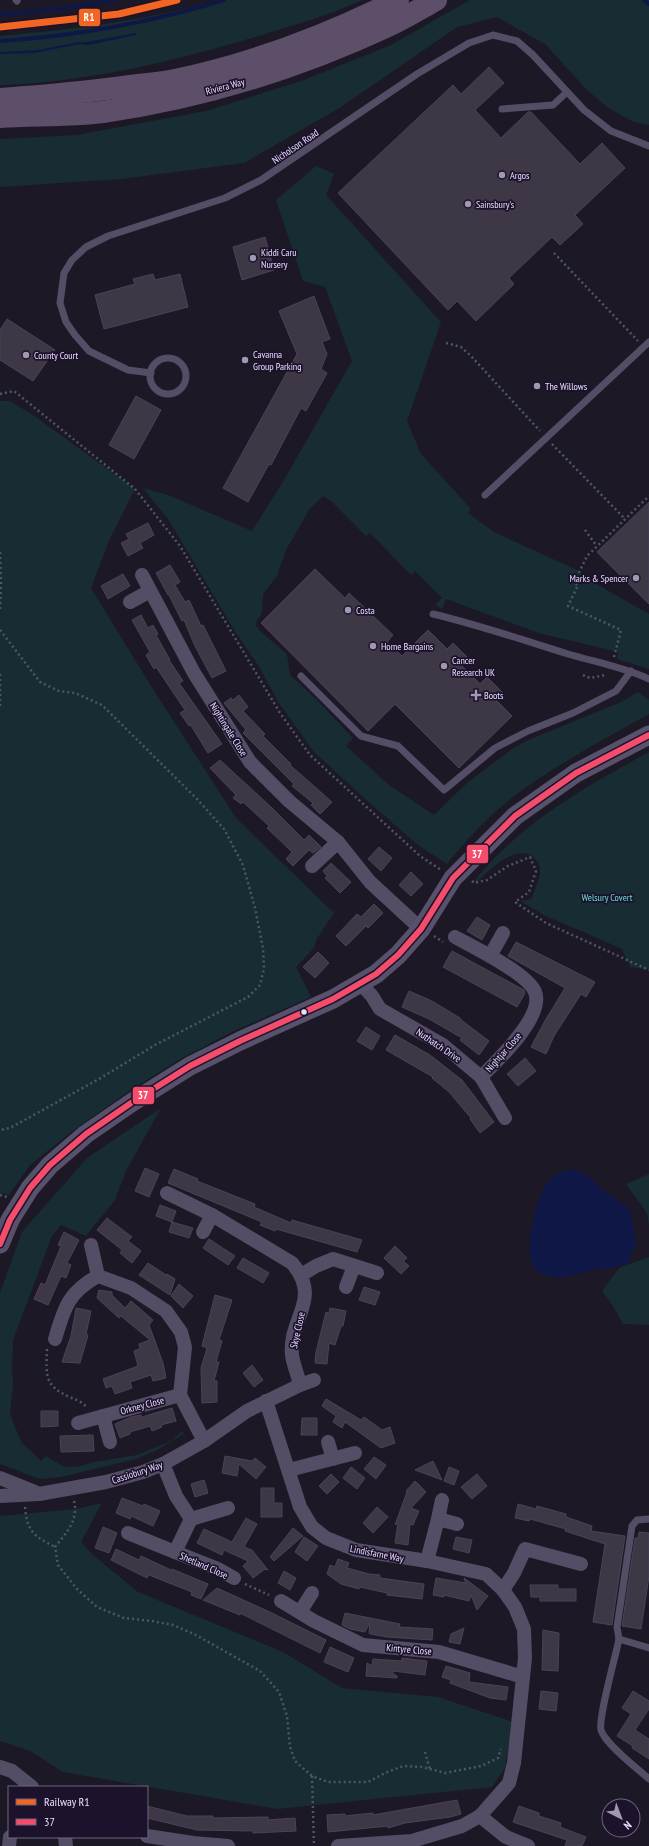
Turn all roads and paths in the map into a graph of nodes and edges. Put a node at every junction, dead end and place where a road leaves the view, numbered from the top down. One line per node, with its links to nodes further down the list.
1 (398, 0): 4 (main road, Riviera Way)
2 (436, 0): 6 (main road, Riviera Way)
3 (567, 92): 5 (lane); 7 (lane, Nicholson Road); 11 (lane, Nicholson Road)
4 (0, 99)
5 (502, 109)
6 (0, 117)
7 (649, 146)
8 (554, 253): 10 (path)
9 (446, 343): 13 (path)
10 (646, 345): 13 (lane)
11 (150, 373): 11 (lane)
12 (0, 394): 35 (path)
13 (546, 438): 14 (lane); 16 (path)
14 (485, 495)
15 (649, 496): 16 (path)
16 (625, 519): 18 (path)
17 (585, 530): 18 (path)
18 (596, 545): 26 (path)
19 (0, 552): 23 (path)
20 (142, 575): 21 (street, Nightingale Close)
21 (150, 591): 22 (street); 33 (street, Nightingale Close)
22 (130, 602)
23 (0, 610)
24 (433, 614): 27 (lane)
25 (0, 630): 44 (path)
26 (616, 649)
27 (631, 671): 29 (lane); 30 (lane)
28 (0, 674): 31 (path)
29 (301, 676)
30 (649, 679)
31 (0, 707)
32 (649, 735): 35 (street)
33 (338, 842): 34 (street); 36 (street, Nightingale Close)
34 (312, 866)
35 (455, 875): 36 (street); 40 (path)
36 (421, 929): 38 (path); 41 (street)
37 (503, 933): 39 (street)
38 (455, 937): 39 (street, Nightjar Close)
39 (490, 956): 42 (street, Nightjar Close)
40 (649, 970)
41 (361, 984): 42 (street, Nuthatch Drive); 48 (street)
42 (481, 1077): 43 (street, Nuthatch Drive)
43 (505, 1118)
44 (0, 1130)
45 (167, 1194): 46 (street, Skye Close)
46 (212, 1215): 47 (street); 52 (street, Skye Close)
47 (203, 1232)
48 (0, 1244)
49 (91, 1245): 53 (street)
50 (354, 1266): 51 (street); 52 (street); 54 (street)
51 (377, 1273)
52 (301, 1275): 57 (street, Skye Close)
53 (98, 1276): 55 (street); 58 (street)
54 (346, 1287)
55 (55, 1339): 60 (path)
56 (314, 1380): 57 (street)
57 (300, 1385): 59 (street)
58 (180, 1395): 60 (street, Orkney Close); 61 (street)
59 (266, 1401): 61 (street, Cassiobury Way); 67 (street, Lindisfarne Way)
60 (91, 1419): 62 (street)
61 (204, 1441): 66 (street, Cassiobury Way)
62 (110, 1442)
63 (328, 1442): 65 (street)
64 (355, 1453): 65 (street)
65 (333, 1459): 67 (street)
66 (163, 1464): 69 (street, Cassiobury Way); 76 (street)
67 (289, 1470): 82 (street, Lindisfarne Way)
68 (0, 1478): 71 (street)
69 (71, 1487): 71 (street, Cassiobury Way); 80 (path)
70 (24, 1494): 71 (street, Cassiobury Way); 72 (street, Cassiobury Way); 80 (path)
71 (39, 1494)
72 (0, 1496)
73 (442, 1500): 75 (street)
74 (228, 1508): 76 (street)
75 (438, 1518): 78 (street); 82 (street)
76 (191, 1519): 81 (street, Shetland Close)
77 (649, 1519): 89 (lane)
78 (457, 1524)
79 (128, 1533): 81 (street, Shetland Close)
80 (55, 1547): 96 (path)
81 (175, 1552): 84 (street, Shetland Close)
82 (427, 1561): 85 (street, Lindisfarne Way)
83 (581, 1564): 85 (street)
84 (234, 1578): 87 (path)
85 (503, 1590): 91 (street, Lindisfarne Way)
86 (312, 1593): 88 (street)
87 (280, 1600): 88 (street, Kintyre Close)
88 (300, 1612): 91 (street, Kintyre Close)
89 (619, 1639): 90 (lane); 97 (lane)
90 (649, 1648)
91 (523, 1677): 92 (street, Lindisfarne Way)
92 (516, 1732): 95 (path); 99 (street, Lindisfarne Way)
93 (426, 1752): 95 (path)
94 (0, 1767): 98 (street)
95 (430, 1770): 96 (path)
96 (312, 1776): 102 (path)
97 (649, 1779)
98 (31, 1786)
99 (480, 1816): 103 (street); 104 (street)
100 (148, 1836): 101 (street)
101 (228, 1846)
102 (314, 1846)
103 (338, 1846)
104 (528, 1846)

